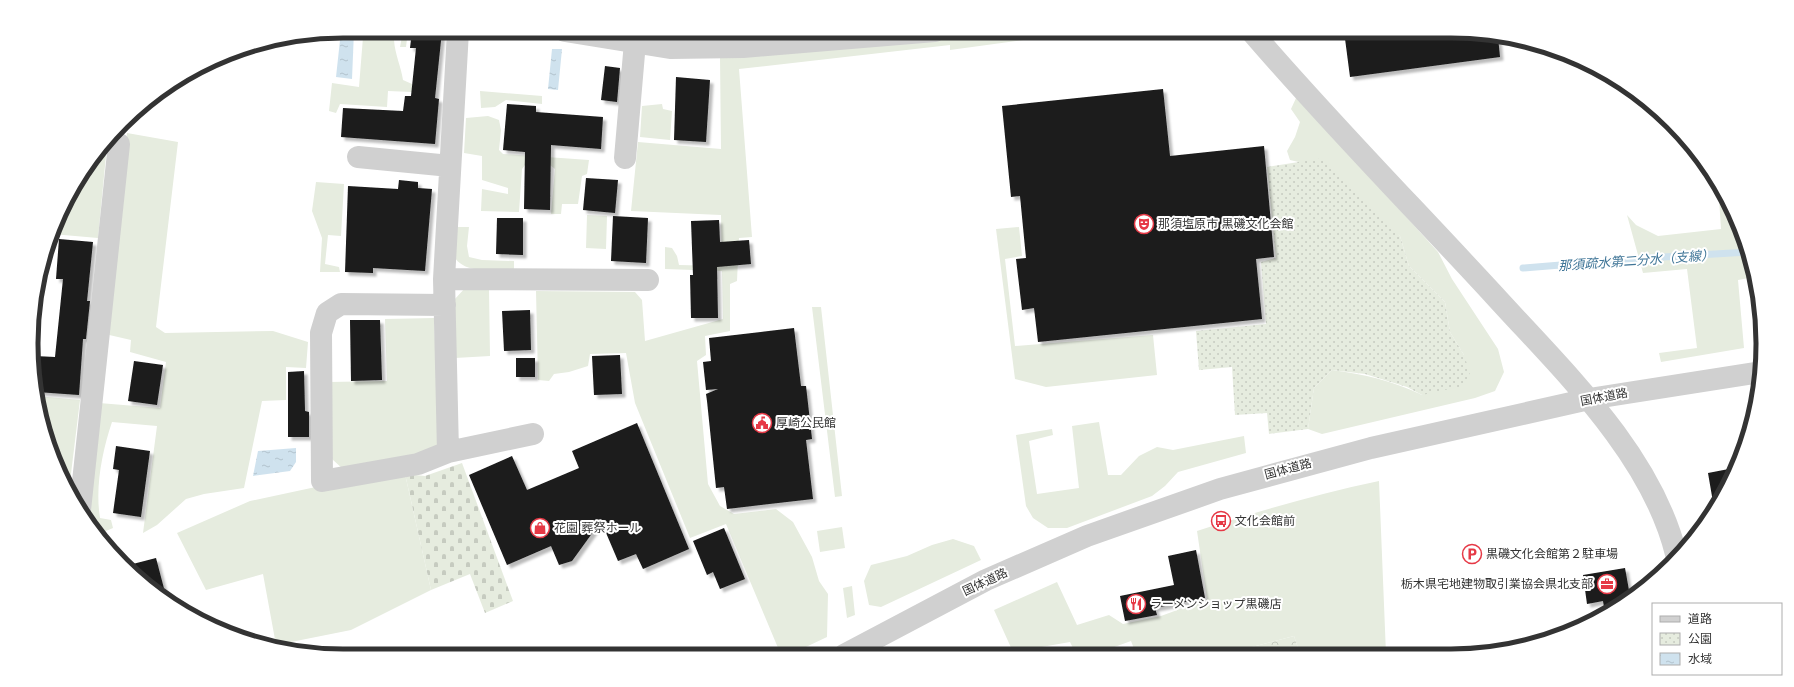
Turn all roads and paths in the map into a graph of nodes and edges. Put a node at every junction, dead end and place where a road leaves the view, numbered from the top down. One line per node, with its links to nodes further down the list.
1 (458, 38): 9 (street)
2 (610, 38): 5 (street)
3 (851, 38): 5 (street)
4 (1257, 38): 14 (street)
5 (635, 42): 8 (street)
6 (119, 144): 17 (street)
7 (358, 156): 9 (street)
8 (625, 158)
9 (450, 166): 10 (street)
10 (444, 279): 11 (street); 12 (street)
11 (648, 280)
12 (444, 305): 16 (street); 16 (street)
13 (1754, 373): 14 (street, 国体道路)
14 (1589, 400): 18 (street); 19 (street, 国体道路)
15 (533, 434): 16 (street)
16 (448, 452)
17 (81, 500)
18 (1675, 551)
19 (855, 649)

